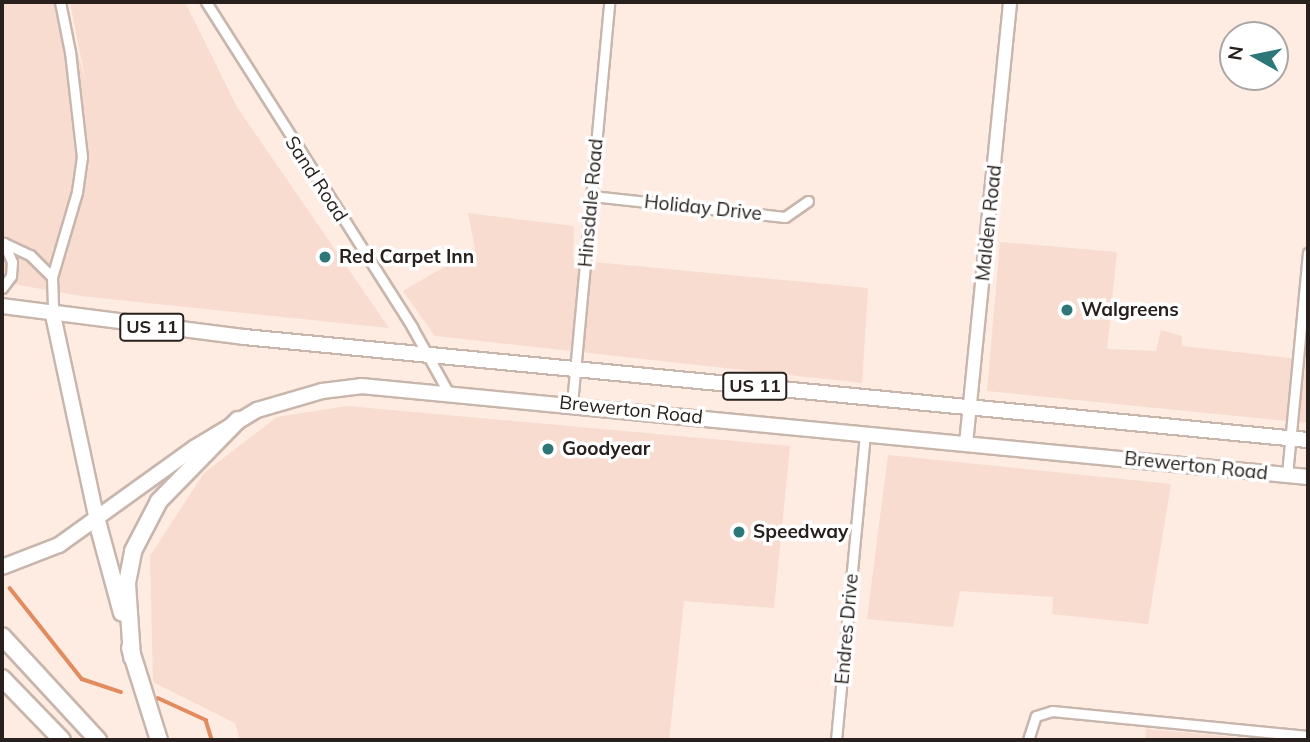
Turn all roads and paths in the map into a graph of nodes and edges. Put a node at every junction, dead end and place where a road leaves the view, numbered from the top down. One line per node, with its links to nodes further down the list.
1 (60, 2): 8 (street)
2 (206, 2): 12 (street, Sand Road)
3 (609, 2): 5 (street, Hinsdale Road)
4 (1010, 2): 16 (street, Malden Road)
5 (592, 195): 6 (street, Holiday Drive); 13 (street, Hinsdale Road)
6 (808, 201)
7 (1308, 253): 19 (street)
8 (52, 276): 9 (street); 11 (street)
9 (2, 288)
10 (2, 306): 11 (main road, Brewerton Road / US 11)
11 (53, 315): 12 (main road, Brewerton Road / US 11); 24 (main road)
12 (426, 353): 13 (main road, Brewerton Road / US 11); 14 (street, Sand Road)
13 (575, 368): 15 (street, Hinsdale Road); 16 (main road, Brewerton Road / US 11)
14 (448, 392): 15 (main road, Brewerton Road / US 11); 17 (main road, Brewerton Road / US 11)
15 (572, 404): 18 (main road, Brewerton Road / US 11)
16 (970, 408): 19 (main road, Brewerton Road / US 11); 21 (street, Malden Road)
17 (238, 420): 24 (main road, Brewerton Road / US 11); 27 (highway)
18 (865, 434): 21 (main road, Brewerton Road / US 11); 33 (street, Endres Drive)
19 (1290, 439): 20 (main road, Brewerton Road / US 11); 22 (street)
20 (1308, 440)
21 (966, 444): 22 (main road, Brewerton Road / US 11)
22 (1287, 475): 23 (main road, Brewerton Road / US 11)
23 (1308, 477)
24 (97, 521): 25 (main road, Brewerton Road / US 11); 27 (highway)
25 (2, 567)
26 (2, 636): 31 (highway)
27 (132, 657): 32 (highway)
28 (2, 678): 30 (highway)
29 (1308, 736): 34 (street)
30 (62, 740)
31 (98, 740)
32 (159, 740)
33 (836, 740)
34 (1028, 740)

